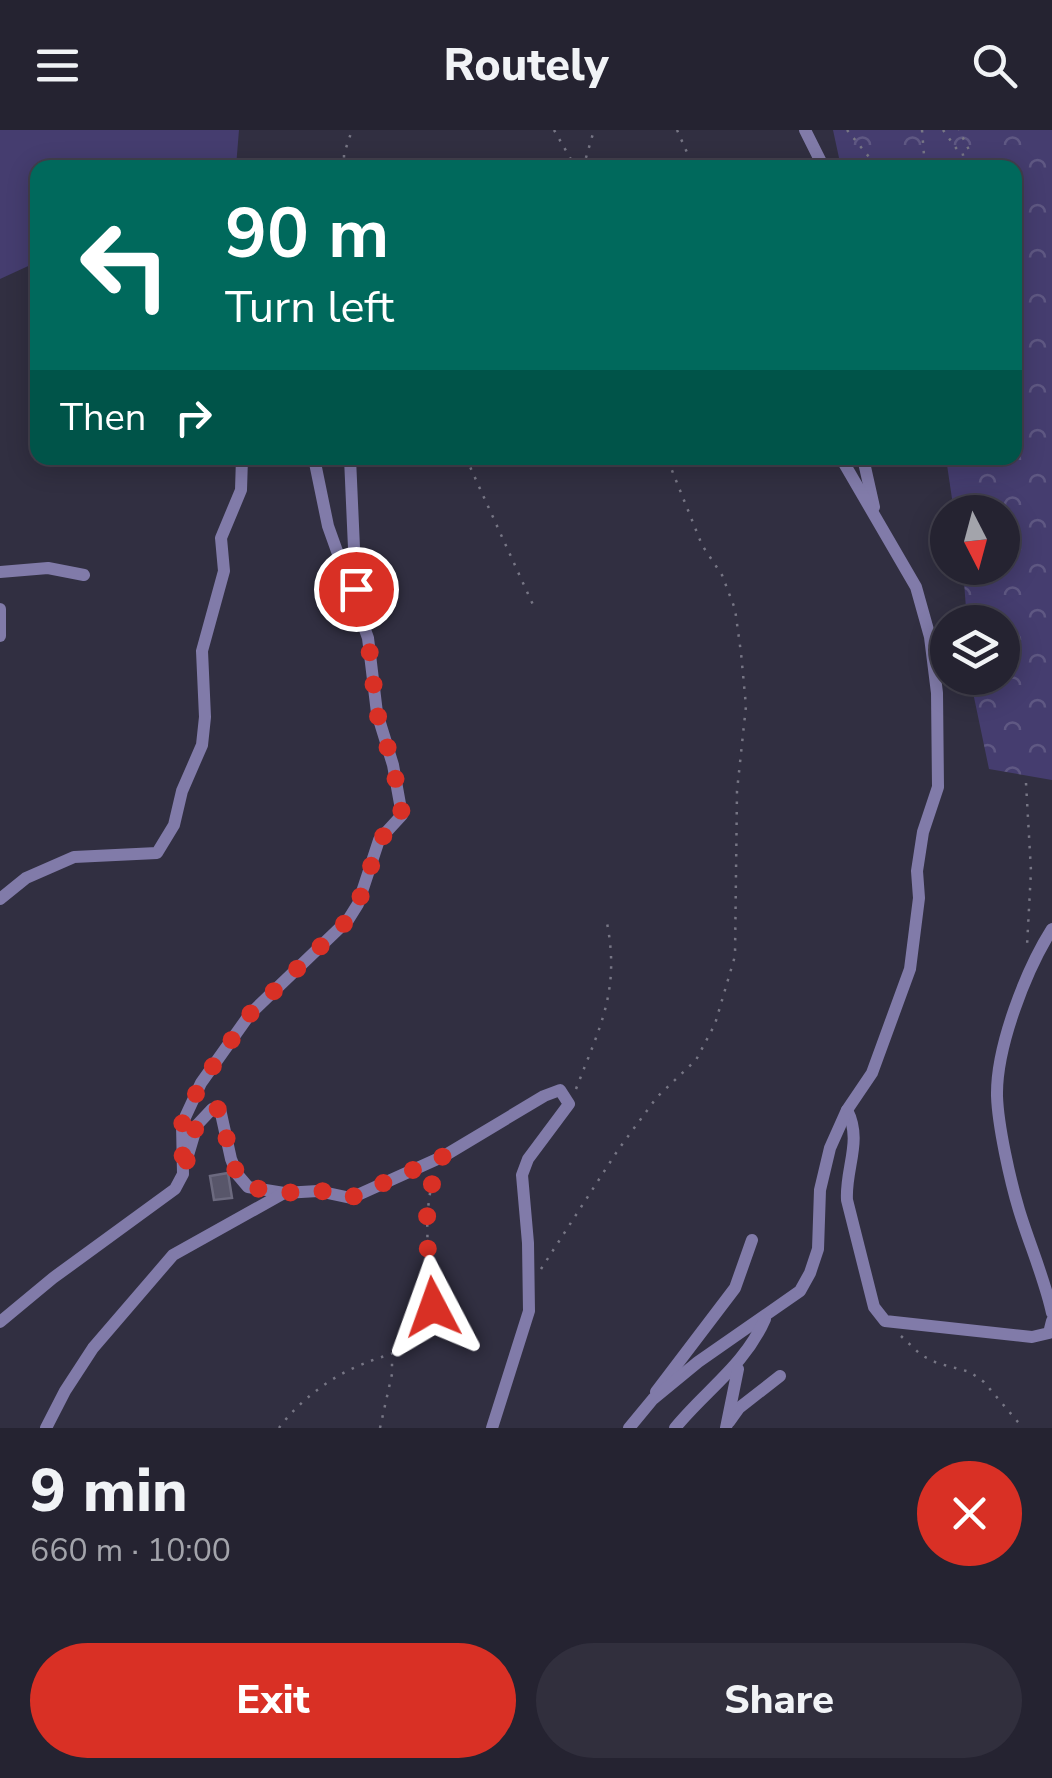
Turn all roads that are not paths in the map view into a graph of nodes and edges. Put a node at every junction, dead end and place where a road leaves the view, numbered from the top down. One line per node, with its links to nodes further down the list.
1 (806, 130): 2 (street)
2 (820, 160)
3 (242, 465): 14 (street)
4 (315, 465): 11 (street)
5 (350, 465): 11 (street)
6 (846, 465): 8 (street)
7 (864, 465): 8 (street)
8 (874, 514): 16 (street)
9 (0, 572): 10 (street)
10 (84, 575)
11 (357, 606): 17 (street)
12 (0, 609): 13 (street)
13 (0, 636)
14 (0, 899)
15 (1052, 929): 20 (street)
16 (847, 1110): 21 (street); 22 (street)
17 (183, 1174): 18 (street); 23 (street)
18 (284, 1193): 28 (street); 29 (street)
19 (752, 1240): 26 (street)
20 (1052, 1313)
21 (766, 1317): 24 (street); 26 (street)
22 (1052, 1321)
23 (0, 1322)
24 (744, 1358): 27 (street); 31 (street)
25 (780, 1376): 27 (street)
26 (653, 1399): 30 (street)
27 (726, 1426)
28 (46, 1428)
29 (492, 1428)
30 (629, 1428)
31 (676, 1428)

